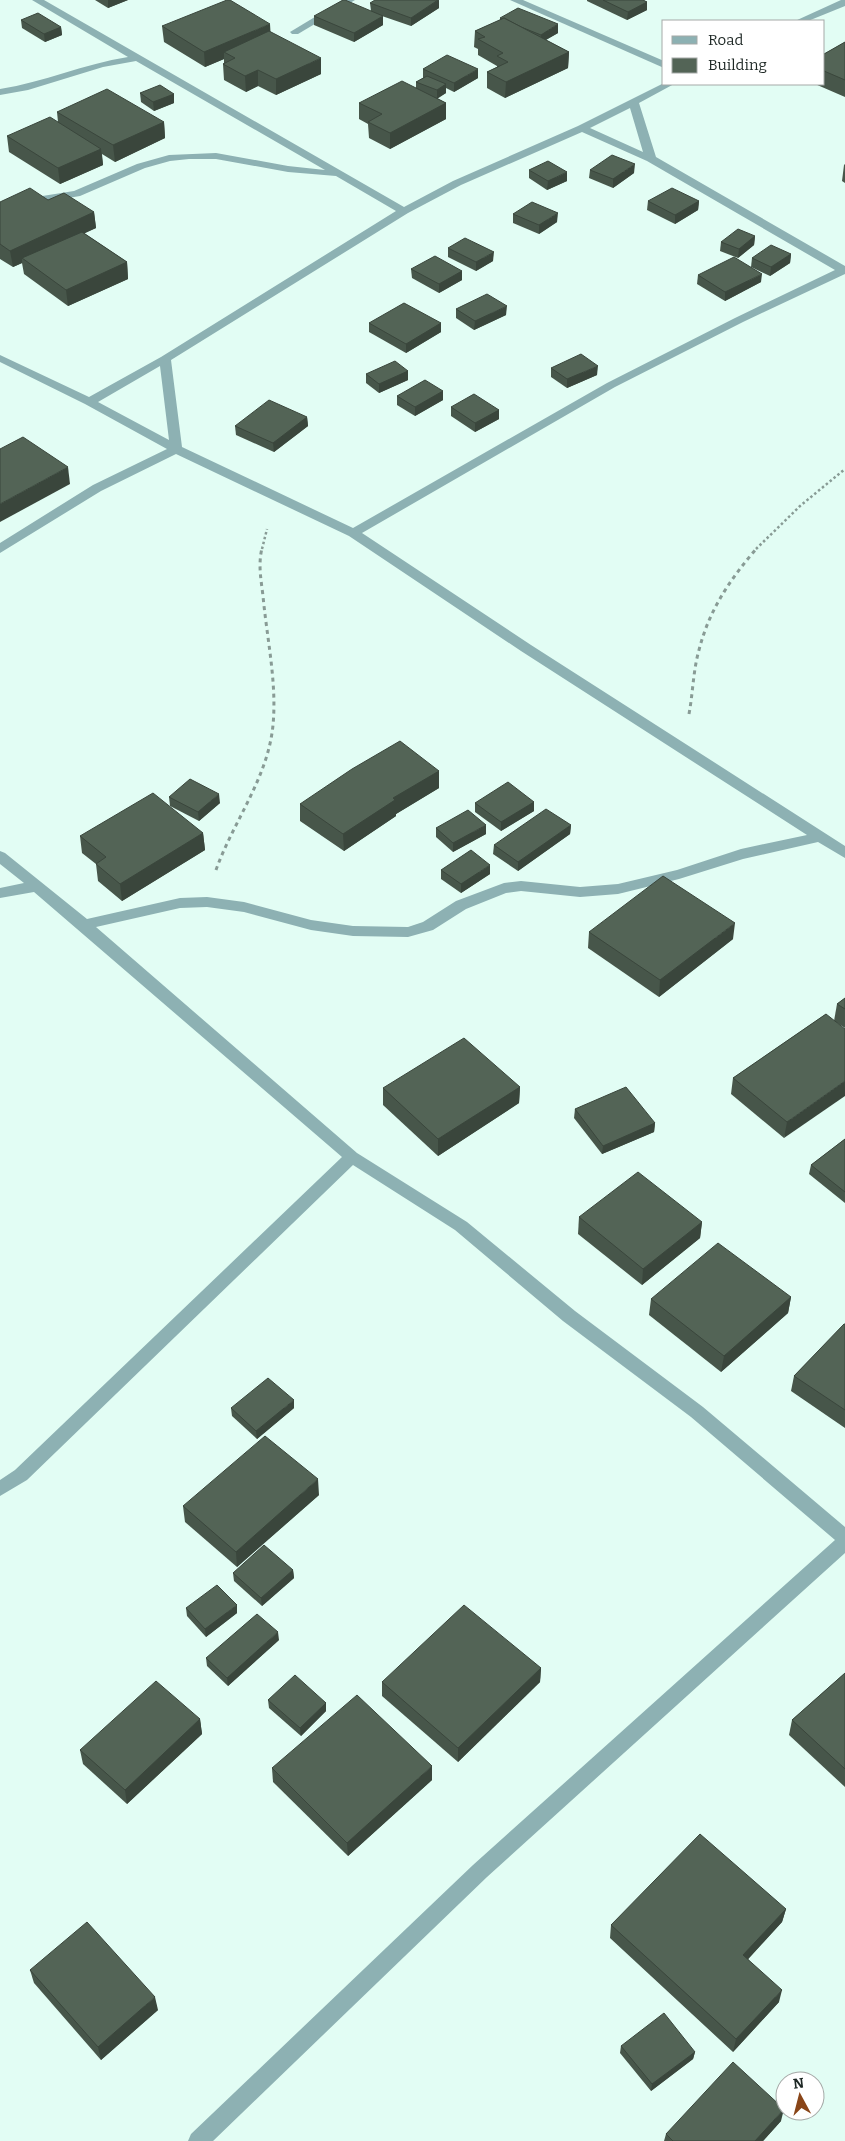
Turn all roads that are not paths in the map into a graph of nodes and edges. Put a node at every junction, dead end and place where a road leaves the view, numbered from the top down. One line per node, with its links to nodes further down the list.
1 (37, 0): 7 (street)
2 (350, 0): 6 (street)
3 (515, 0): 8 (street)
4 (845, 2): 5 (street)
5 (802, 20)
6 (295, 32)
7 (138, 58): 10 (street); 14 (street)
8 (662, 64)
9 (667, 85): 11 (street)
10 (0, 92)
11 (633, 102): 12 (street); 13 (street)
12 (582, 128): 13 (street); 15 (street)
13 (651, 159): 17 (street)
14 (340, 174): 15 (street); 16 (street)
15 (404, 211): 19 (street)
16 (0, 212)
17 (844, 270): 22 (street)
18 (0, 358): 20 (street)
19 (164, 359): 20 (street); 21 (street)
20 (89, 402): 21 (street)
21 (176, 449): 22 (street); 23 (street)
22 (353, 533): 24 (street)
23 (0, 549)
24 (820, 836): 25 (street); 29 (street)
25 (845, 852)
26 (0, 856): 27 (street)
27 (37, 886): 28 (street); 29 (street)
28 (0, 892)
29 (84, 926): 30 (street)
30 (352, 1157): 31 (street); 34 (street)
31 (21, 1475): 32 (street); 33 (street)
32 (0, 1479)
33 (0, 1490)
34 (845, 1540): 35 (street)
35 (198, 2141)

